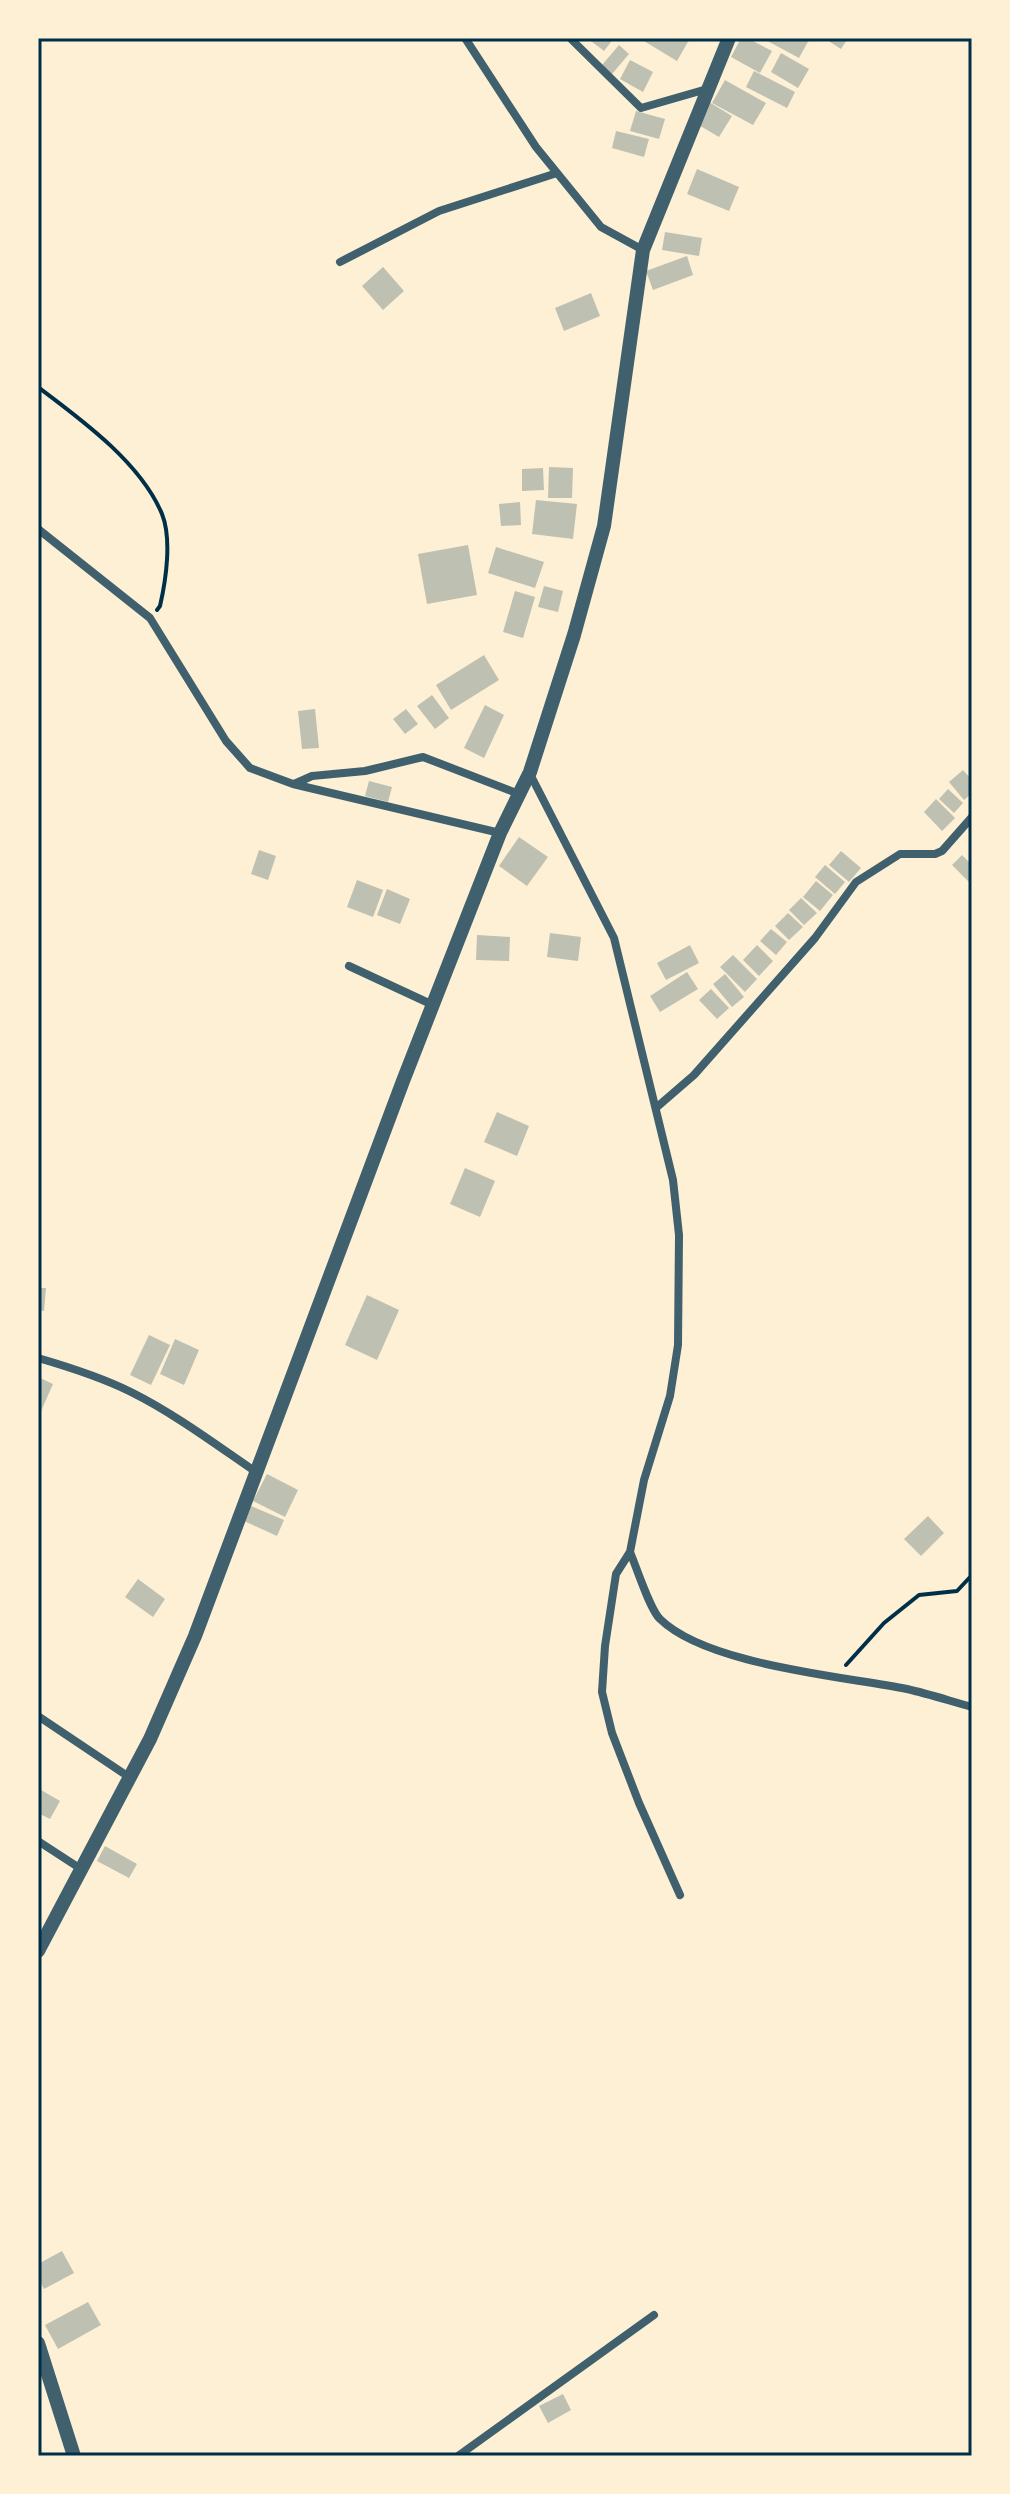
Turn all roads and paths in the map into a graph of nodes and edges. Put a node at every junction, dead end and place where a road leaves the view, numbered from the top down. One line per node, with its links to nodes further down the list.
1 (465, 38): 5 (street)
2 (570, 38): 4 (street)
3 (729, 38): 4 (street)
4 (708, 89): 6 (street)
5 (557, 173): 6 (street); 7 (street)
6 (643, 250): 11 (street)
7 (340, 262)
8 (38, 387): 10 (path)
9 (38, 529): 10 (street)
10 (150, 618): 12 (street)
11 (530, 772): 13 (street); 18 (street)
12 (293, 784): 13 (street); 15 (street)
13 (519, 794): 15 (street)
14 (972, 817): 18 (street)
15 (500, 833): 17 (street)
16 (349, 966): 17 (street)
17 (433, 1005): 20 (street)
18 (657, 1107): 21 (street)
19 (38, 1358): 20 (street)
20 (256, 1472): 26 (street)
21 (630, 1552): 23 (street); 29 (street)
22 (972, 1575): 23 (path)
23 (836, 1676): 24 (street)
24 (972, 1707)
25 (38, 1716): 26 (street)
26 (129, 1777): 28 (street)
27 (38, 1841): 28 (street)
28 (81, 1869): 30 (street)
29 (680, 1895)
30 (38, 1951)
31 (654, 2315): 35 (street)
32 (38, 2343): 33 (street)
33 (41, 2364): 34 (street)
34 (70, 2454)
35 (458, 2456)

